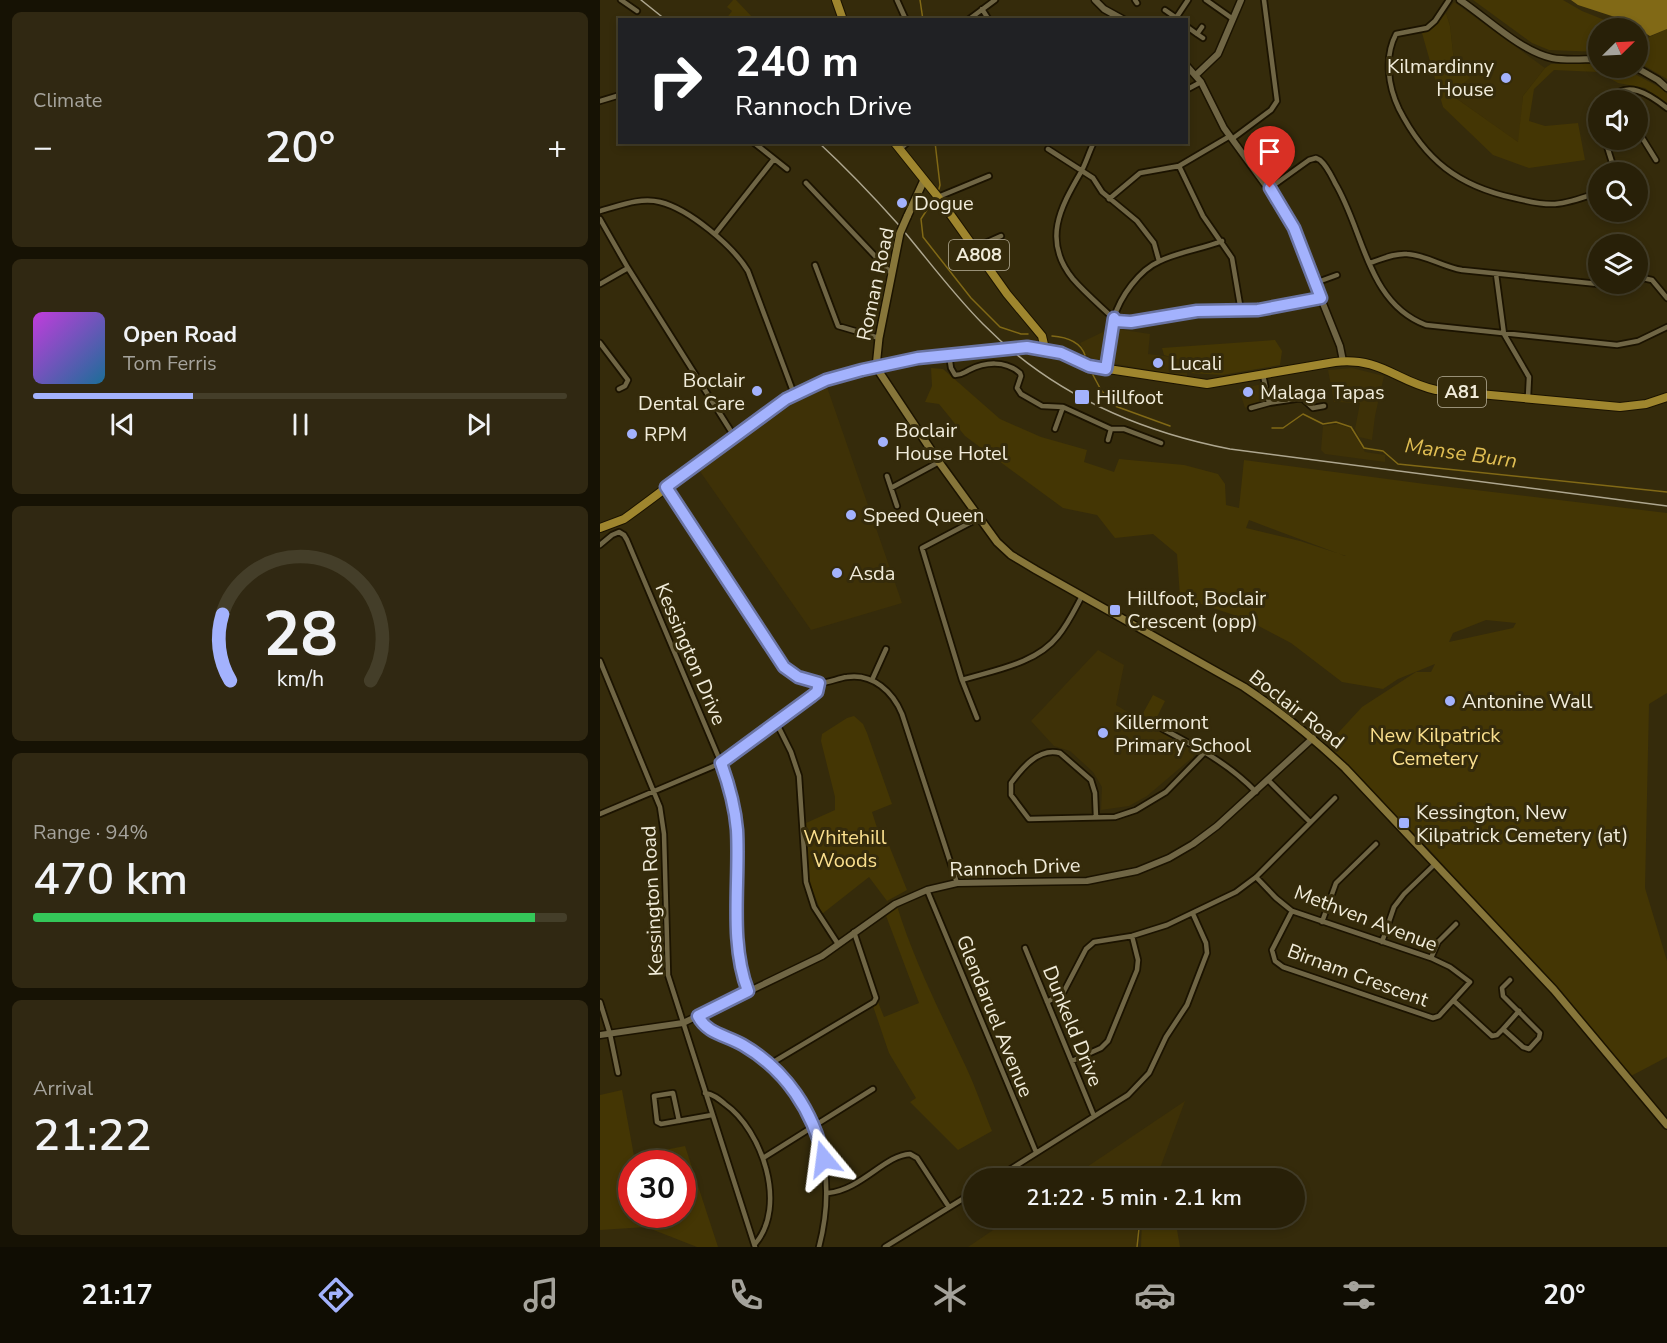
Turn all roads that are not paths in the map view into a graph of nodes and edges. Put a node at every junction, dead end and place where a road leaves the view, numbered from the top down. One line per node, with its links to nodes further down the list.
1 (621, 0): 15 (street)
2 (836, 0): 16 (main road)
3 (897, 0): 17 (street)
4 (995, 0): 12 (street)
5 (1095, 0): 20 (street)
6 (1188, 0): 22 (street)
7 (1206, 0): 23 (street)
8 (1241, 0): 23 (street)
9 (1264, 0): 39 (street)
10 (1449, 0): 54 (street)
11 (1460, 0): 28 (street)
12 (987, 2): 13 (street)
13 (982, 9): 18 (street); 19 (street)
14 (1165, 10): 21 (street)
15 (637, 11)
16 (842, 18)
17 (905, 18)
18 (971, 18)
19 (988, 18)
20 (1120, 18)
21 (1177, 18)
22 (1179, 18)
23 (1233, 20): 31 (street)
24 (1188, 27): 26 (street)
25 (1202, 27): 26 (street)
26 (1197, 34): 27 (street)
27 (1203, 38)
28 (1588, 59)
29 (1188, 66): 31 (street)
30 (1648, 74): 33 (street)
31 (1196, 75): 32 (street)
32 (1201, 82): 34 (street); 39 (street)
33 (1667, 88)
34 (1188, 89)
35 (1648, 95): 38 (street)
36 (618, 96): 37 (street)
37 (600, 101)
38 (1667, 108)
39 (1231, 138): 47 (street); 53 (street)
40 (755, 144): 45 (street)
41 (1093, 144): 49 (street)
42 (897, 146): 51 (main road, A808)
43 (1648, 147): 46 (street)
44 (1048, 149): 49 (street)
45 (774, 159): 48 (street); 59 (street)
46 (1656, 160)
47 (1179, 166): 56 (street); 61 (street)
48 (787, 169)
49 (1082, 170): 56 (street); 77 (street)
50 (989, 176): 55 (street)
51 (924, 180): 55 (main road, A808); 67 (main road, Roman Road, bridge)
52 (806, 183): 67 (street)
53 (1270, 188): 64 (street); 71 (street)
54 (1588, 196)
55 (938, 197): 62 (main road, A808)
56 (1109, 199): 63 (street)
57 (600, 211): 59 (street)
58 (600, 219): 66 (street)
59 (715, 234): 91 (street)
60 (1001, 236): 62 (street)
61 (1222, 241): 63 (street); 76 (street)
62 (974, 248): 79 (main road, A808)
63 (1159, 261): 77 (street)
64 (1370, 263): 68 (street); 80 (street)
65 (815, 265): 81 (street)
66 (628, 268): 73 (street); 100 (street)
67 (892, 274): 81 (main road, Roman Road)
68 (1496, 274): 72 (street); 80 (street)
69 (1337, 275): 71 (street)
70 (1648, 279): 75 (street)
71 (1316, 283): 74 (street)
72 (1588, 283)
73 (600, 284)
74 (1321, 298): 76 (street); 86 (street)
75 (1667, 298)
76 (1241, 311): 77 (street)
77 (1114, 318): 88 (street)
78 (1667, 327): 80 (street)
79 (1035, 328): 83 (main road); 84 (main road, A808)
80 (1504, 334): 93 (street)
81 (879, 338): 87 (main road, Roman Road)
82 (600, 343): 90 (street)
83 (1030, 347): 84 (main road, A81); 85 (main road, A81, bridge)
84 (1045, 349): 88 (main road, A81)
85 (949, 355): 87 (main road, A81); 96 (street)
86 (1342, 361): 89 (main road, A81); 93 (main road, A81)
87 (876, 367): 91 (main road, A81); 103 (main road, Boclair Road)
88 (1106, 369): 89 (main road, A81)
89 (1263, 375): 94 (street)
90 (619, 389)
91 (794, 394): 100 (main road, A81)
92 (1667, 397): 93 (main road, A81)
93 (1528, 398)
94 (1269, 403): 95 (street); 97 (street)
95 (1324, 406)
96 (1063, 407): 98 (street); 99 (street)
97 (1251, 408)
98 (1054, 429)
99 (1111, 429): 101 (street); 102 (street)
100 (734, 436): 105 (main road, A81)
101 (1108, 440)
102 (1161, 443)
103 (939, 462): 106 (street); 108 (main road, Boclair Road)
104 (887, 476): 106 (street)
105 (666, 487): 109 (main road, A81); 116 (street)
106 (891, 488): 107 (street)
107 (897, 506)
108 (979, 518): 111 (main road, Boclair Road); 115 (street)
109 (600, 528)
110 (600, 545): 122 (street, Kessington Drive)
111 (1082, 596): 115 (street); 120 (main road, Boclair Road)
112 (886, 649): 114 (street)
113 (600, 661): 124 (street, Kessington Road)
114 (872, 680): 116 (street); 133 (street)
115 (962, 680): 117 (street)
116 (819, 683): 118 (street)
117 (977, 718)
118 (776, 722): 122 (street); 142 (street)
119 (1161, 728): 121 (street)
120 (1313, 738): 123 (street, Rannoch Drive); 131 (main road, Boclair Road)
121 (1205, 752): 125 (street); 128 (street)
122 (721, 763): 124 (street); 147 (street, Kessington Drive)
123 (1268, 780): 125 (street, Rannoch Drive); 129 (street)
124 (654, 791): 127 (street); 153 (street, Kessington Road)
125 (1256, 792): 133 (street, Rannoch Drive)
126 (1335, 798): 129 (street)
127 (600, 814)
128 (1096, 817): 128 (street)
129 (1310, 822): 132 (street)
130 (1376, 844): 137 (street)
131 (1435, 864): 141 (street); 166 (main road, Boclair Road)
132 (1256, 877): 135 (street, Methven Avenue); 136 (street)
133 (957, 883): 134 (street, Rannoch Drive)
134 (927, 890): 139 (street, Rannoch Drive); 167 (street, Glendaruel Avenue)
135 (1292, 911): 137 (street, Methven Avenue); 148 (street, Birnam Crescent)
136 (1192, 914): 140 (street); 163 (street)
137 (1322, 921): 141 (street, Methven Avenue)
138 (1456, 924): 144 (street)
139 (854, 932): 142 (street, Rannoch Drive); 158 (street)
140 (1132, 936): 150 (street); 157 (street)
141 (1382, 942): 144 (street, Methven Avenue)
142 (838, 944): 147 (street, Rannoch Drive)
143 (1025, 948): 150 (street, Dunkeld Drive)
144 (1431, 958): 146 (street, Methven Avenue)
145 (1510, 980): 151 (street)
146 (1470, 982): 148 (street, Birnam Crescent)
147 (748, 991): 152 (street, Rannoch Drive)
148 (1454, 1001): 154 (street)
149 (600, 1002): 155 (street)
150 (1047, 1002): 157 (street, Dunkeld Drive)
151 (1519, 1011): 154 (street); 154 (street)
152 (698, 1016): 153 (street, Rannoch Drive); 158 (street)
153 (682, 1023): 155 (street, Rannoch Drive); 161 (street, Kessington Road)
154 (1503, 1029)
155 (610, 1034): 156 (street, Rannoch Drive); 159 (street)
156 (600, 1035)
157 (1072, 1061): 163 (street, Dunkeld Drive)
158 (770, 1064): 165 (street)
159 (618, 1073)
160 (873, 1089): 165 (street)
161 (705, 1093): 162 (street, Kessington Road); 168 (street)
162 (712, 1115): 164 (street); 173 (street, Kessington Road)
163 (1094, 1116): 167 (street)
164 (679, 1121): 164 (street)
165 (814, 1125): 168 (street); 170 (street)
166 (1667, 1125)
167 (1036, 1152): 169 (street)
168 (763, 1158): 173 (street)
169 (1012, 1168)
170 (828, 1193): 172 (street); 174 (street)
171 (963, 1199): 172 (street)
172 (949, 1207): 175 (street)
173 (755, 1246)
174 (819, 1247)
175 (885, 1247)

